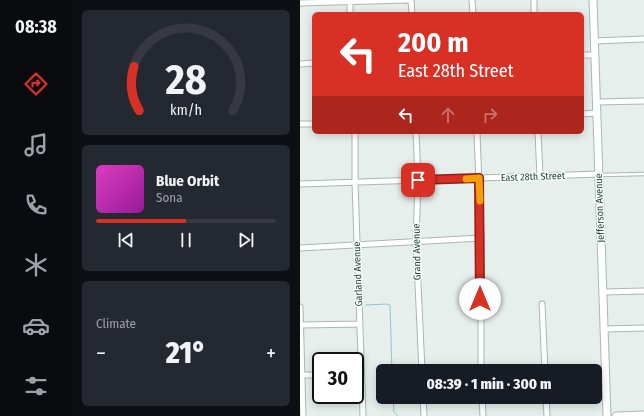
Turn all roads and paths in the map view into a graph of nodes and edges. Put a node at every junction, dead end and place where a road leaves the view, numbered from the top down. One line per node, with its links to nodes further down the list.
1 (408, 0): 6 (street)
2 (411, 0): 9 (street)
3 (472, 0): 10 (street)
4 (534, 0): 11 (street)
5 (593, 0): 13 (main road, Jefferson Avenue)
6 (350, 1): 7 (street); 8 (street)
7 (300, 3)
8 (350, 12)
9 (412, 12)
10 (473, 12)
11 (534, 12)
12 (644, 39): 13 (street)
13 (595, 41): 15 (main road, Jefferson Avenue)
14 (584, 55): 15 (street)
15 (595, 55): 19 (main road, Jefferson Avenue)
16 (312, 63): 17 (street)
17 (300, 64)
18 (644, 101): 19 (street)
19 (597, 102): 20 (main road, Jefferson Avenue)
20 (597, 113): 21 (street); 28 (main road, Jefferson Avenue)
21 (584, 114)
22 (300, 124): 23 (street)
23 (312, 124)
24 (355, 134): 33 (street, Garland Avenue)
25 (416, 134): 32 (street, Grand Avenue)
26 (478, 134): 31 (street)
27 (538, 134): 30 (street)
28 (599, 174): 29 (lane); 30 (street, East 28th Street); 40 (main road, Jefferson Avenue)
29 (644, 174)
30 (540, 177): 31 (street, East 28th Street)
31 (479, 178): 32 (street, East 28th Street); 35 (street)
32 (418, 180): 33 (street, East 28th Street); 36 (street, Grand Avenue)
33 (355, 183): 34 (street, East 28th Street); 37 (street, Garland Avenue)
34 (300, 184)
35 (481, 238): 36 (street); 49 (street)
36 (416, 241): 37 (street); 48 (street, Grand Avenue)
37 (357, 245): 38 (street); 43 (street, Garland Avenue)
38 (300, 248)
39 (644, 291): 40 (street)
40 (604, 292): 46 (main road, Jefferson Avenue)
41 (542, 304): 50 (street)
42 (300, 307): 44 (street)
43 (360, 324): 44 (street); 47 (street, Garland Avenue)
44 (300, 325): 51 (street)
45 (644, 328): 46 (street)
46 (605, 329): 63 (main road, Jefferson Avenue)
47 (361, 352)
48 (422, 364)
49 (481, 364)
50 (545, 364)
51 (301, 375): 52 (street); 58 (street)
52 (312, 375)
53 (363, 404): 59 (street, Garland Avenue)
54 (424, 404): 60 (street)
55 (482, 404): 61 (street)
56 (546, 404): 62 (street)
57 (644, 415): 64 (main road)
58 (303, 416)
59 (364, 416)
60 (424, 416)
61 (483, 416)
62 (547, 416)
63 (607, 416)
64 (616, 416)

